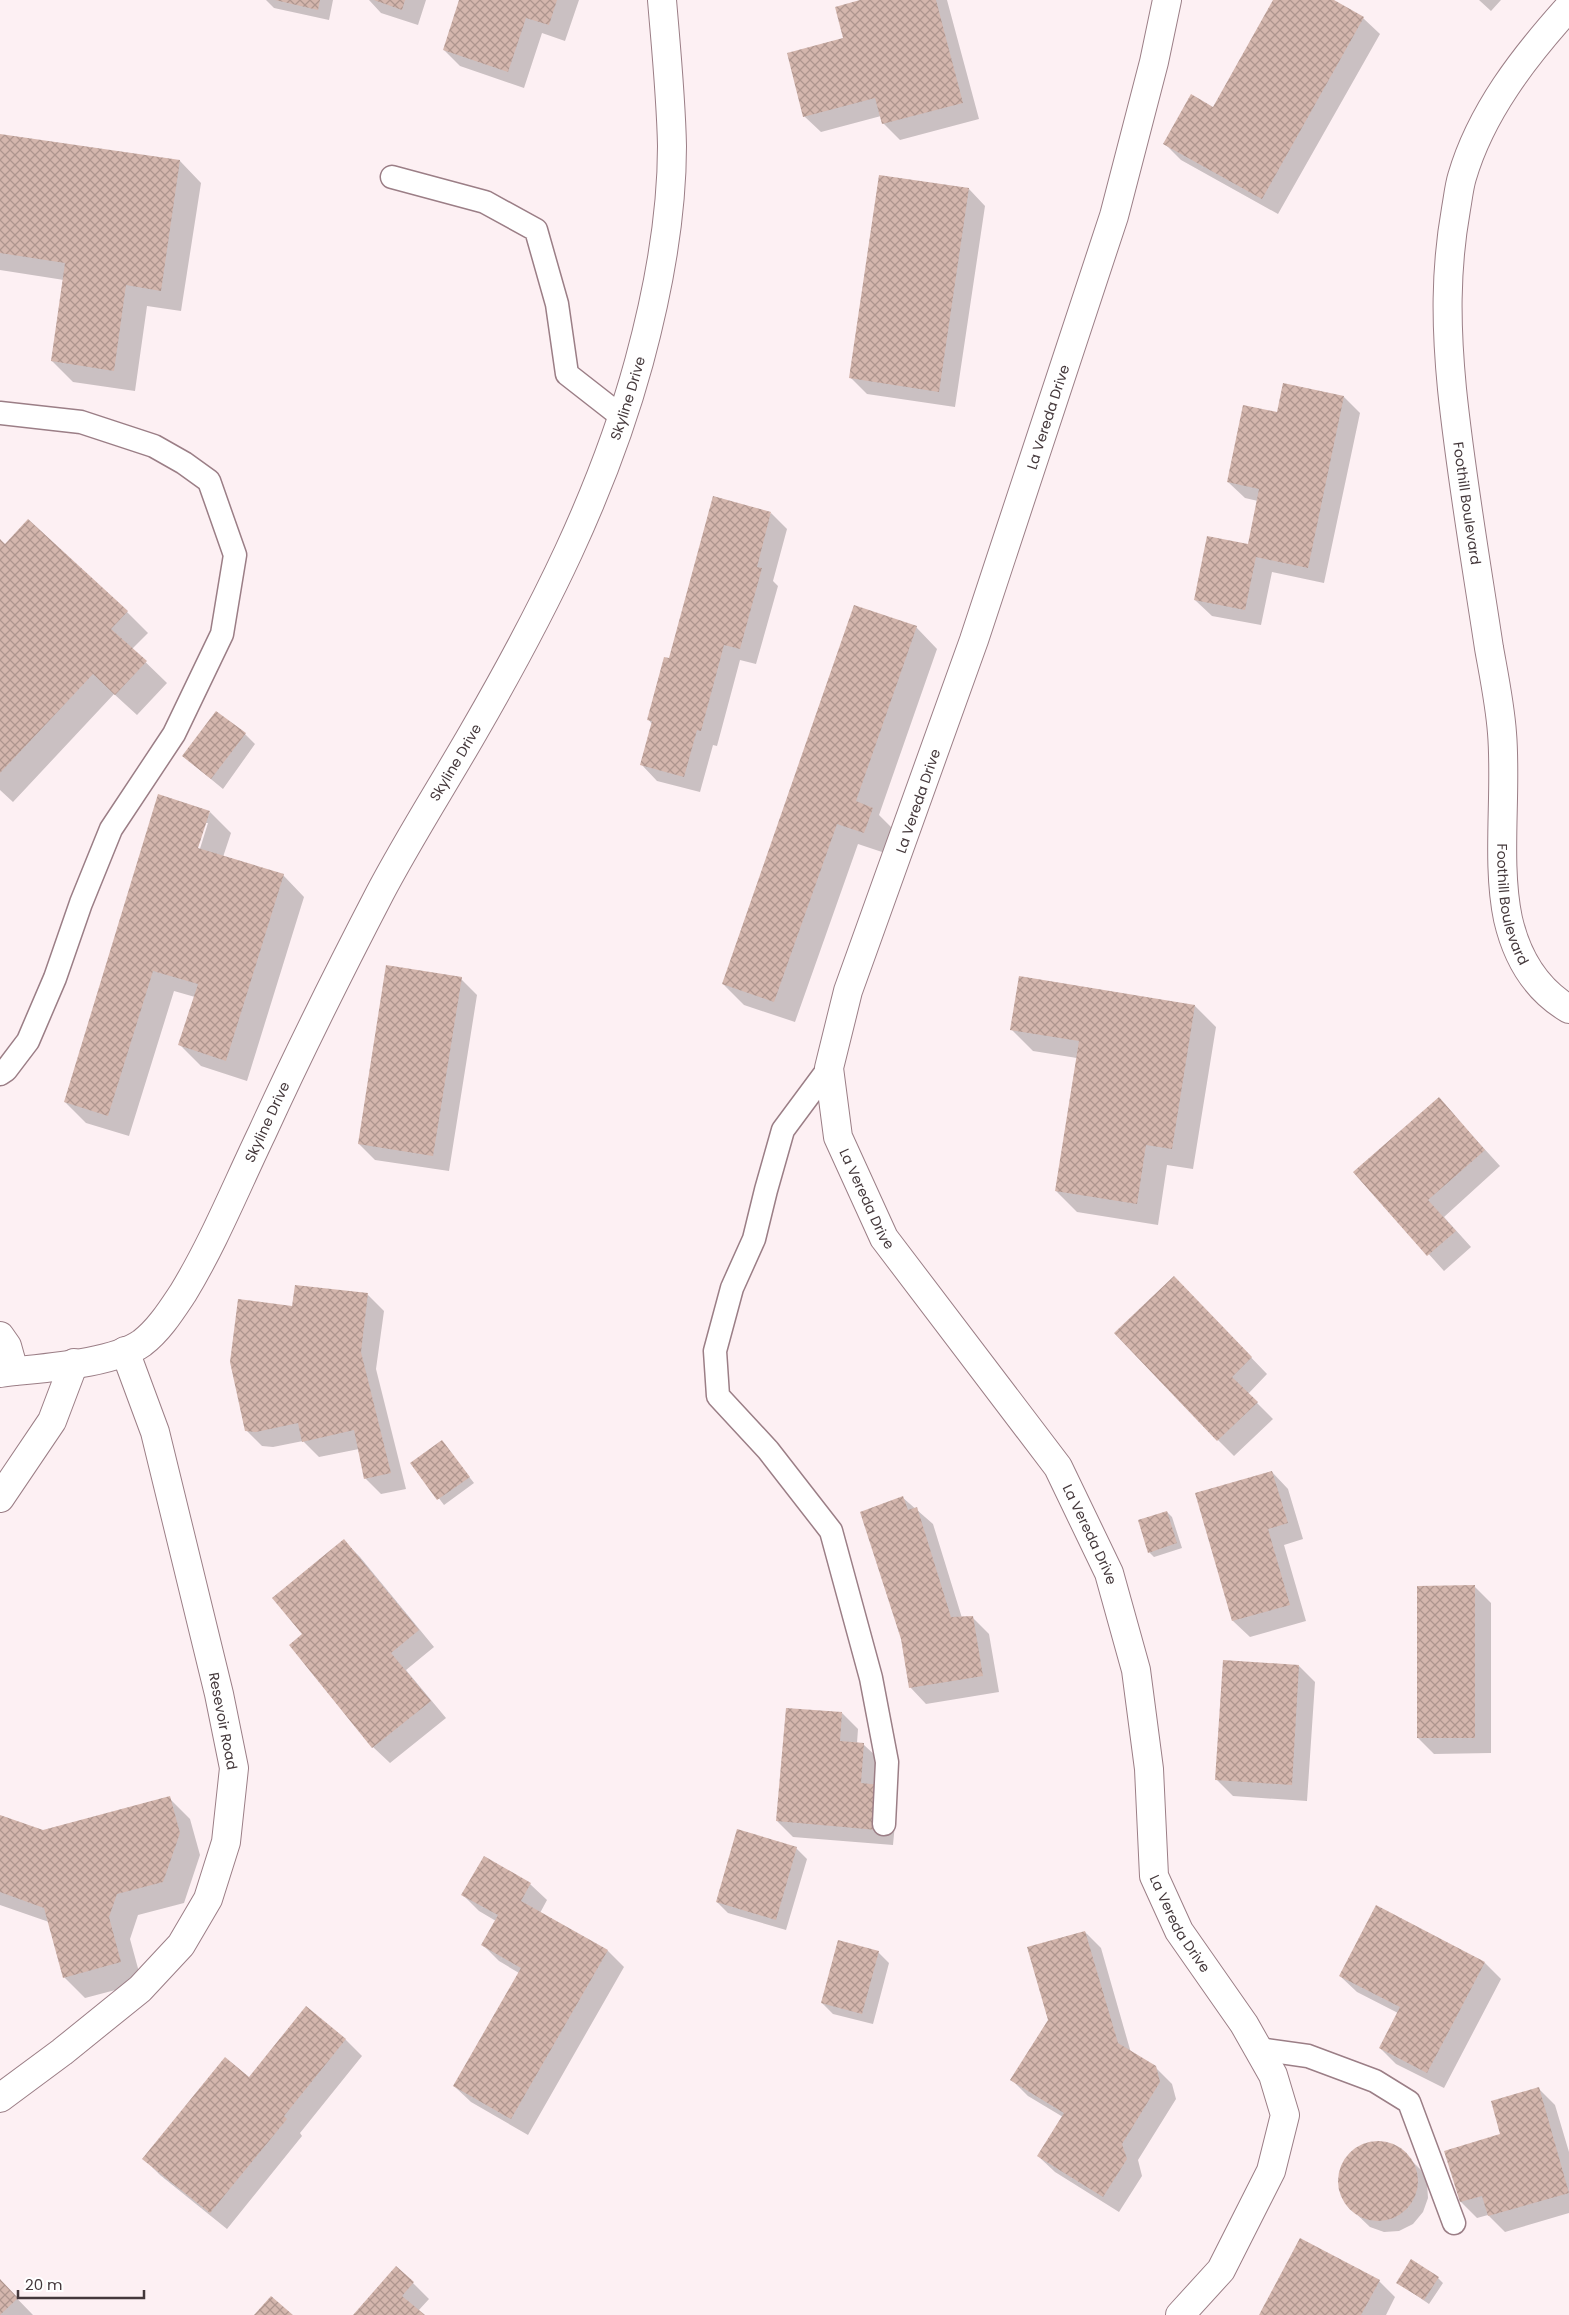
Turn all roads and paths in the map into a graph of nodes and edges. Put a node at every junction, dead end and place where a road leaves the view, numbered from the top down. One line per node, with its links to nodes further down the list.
1 (662, 0): 6 (street, Skyline Drive)
2 (1167, 0): 8 (street, La Vereda Drive)
3 (1569, 7): 7 (street, Foothill Boulevard)
4 (392, 177): 6 (lane)
5 (0, 413): 9 (lane)
6 (622, 417): 11 (street, Skyline Drive)
7 (1569, 1009)
8 (830, 1068): 15 (lane); 16 (street, La Vereda Drive)
9 (0, 1074)
10 (0, 1336): 13 (street)
11 (126, 1351): 12 (street, Skyline Drive); 17 (street, Resevoir Road)
12 (74, 1364): 13 (street, Skyline Drive); 14 (street)
13 (7, 1372)
14 (0, 1498)
15 (884, 1824)
16 (1258, 2049): 18 (lane); 19 (street, La Vereda Drive)
17 (0, 2098)
18 (1454, 2223)
19 (1180, 2315)

